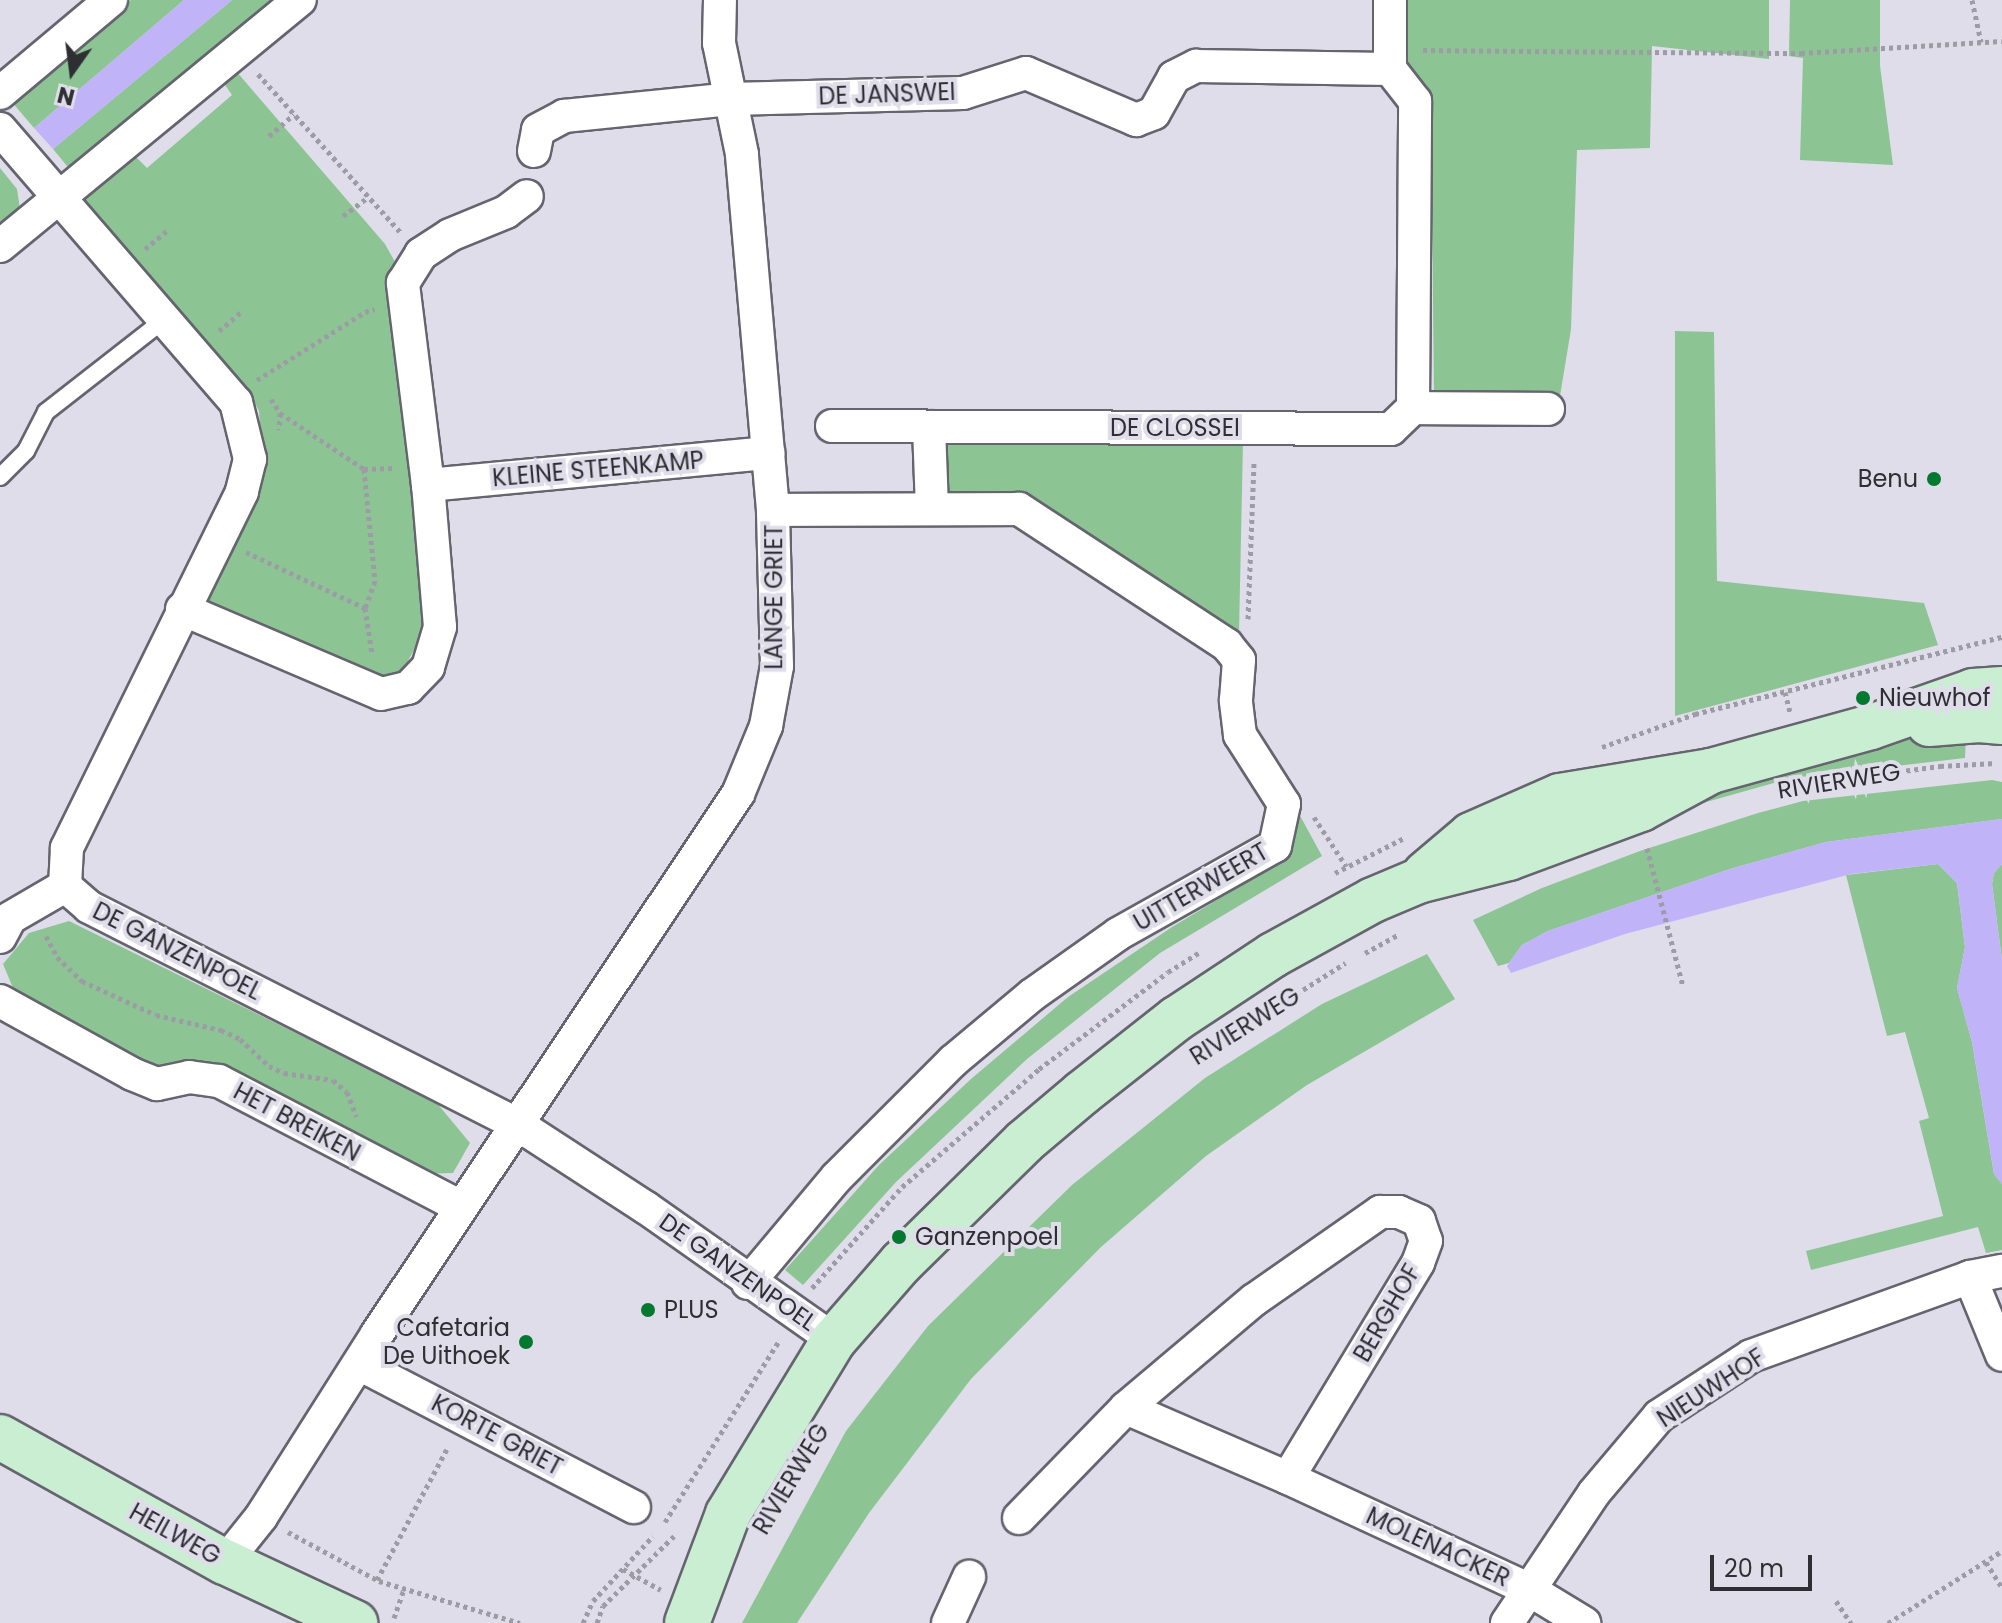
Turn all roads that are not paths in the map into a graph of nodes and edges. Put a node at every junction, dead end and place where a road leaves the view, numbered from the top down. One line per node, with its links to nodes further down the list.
1 (111, 0): 6 (street)
2 (300, 0): 10 (street)
3 (720, 0): 7 (street, LANGE GRIET)
4 (1390, 0): 5 (street)
5 (1390, 60): 7 (street, DE JANSWEI); 14 (street)
6 (0, 93)
7 (730, 99): 9 (street); 18 (street, LANGE GRIET)
8 (0, 129): 10 (street)
9 (534, 151)
10 (60, 195): 12 (street); 13 (street)
11 (527, 196): 19 (street)
12 (0, 246)
13 (165, 319): 20 (lane); 23 (street)
14 (1413, 408): 15 (street); 17 (street, DE CLOSSEI)
15 (1548, 409)
16 (832, 426): 17 (street, DE CLOSSEI)
17 (929, 427): 21 (street)
18 (769, 453): 19 (street, KLEINE STEENKAMP); 22 (street, LANGE GRIET)
19 (427, 476): 23 (street)
20 (0, 477)
21 (932, 509): 22 (street); 34 (street, UITTERWEERT)
22 (773, 510): 30 (street, LANGE GRIET)
23 (182, 609): 27 (street)
24 (2002, 689): 26 (street, RIVIERWEG)
25 (2002, 722): 26 (street, RIVIERWEG)
26 (1871, 727): 35 (street, RIVIERWEG)
27 (65, 886): 28 (street); 30 (street, DE GANZENPOEL)
28 (10, 919)
29 (0, 1001): 31 (street, HET BREIKEN)
30 (517, 1124): 31 (street); 34 (street, DE GANZENPOEL)
31 (461, 1207): 37 (street)
32 (2002, 1271): 33 (street, NIEUWHOF)
33 (1970, 1277): 36 (street); 46 (street, NIEUWHOF)
34 (748, 1283): 35 (street, DE GANZENPOEL)
35 (834, 1340): 42 (street, RIVIERWEG)
36 (2002, 1355)
37 (359, 1364): 41 (street, KORTE GRIET); 44 (street)
38 (1126, 1408): 40 (street); 40 (street, BERGHOF); 43 (street, BERGHOF)
39 (0, 1437): 44 (street, HEILWEG)
40 (1288, 1478): 46 (street, MOLENACKER)
41 (634, 1507)
42 (728, 1514): 48 (street, RIVIERWEG); 49 (street, RIVIERWEG)
43 (1019, 1518)
44 (225, 1562): 47 (street, HEILWEG)
45 (969, 1577): 50 (street)
46 (1528, 1589): 51 (street, NIEUWHOF); 52 (street, MOLENACKER)
47 (355, 1623)
48 (657, 1623)
49 (687, 1623)
50 (948, 1623)
51 (1507, 1623)
52 (1584, 1623)

